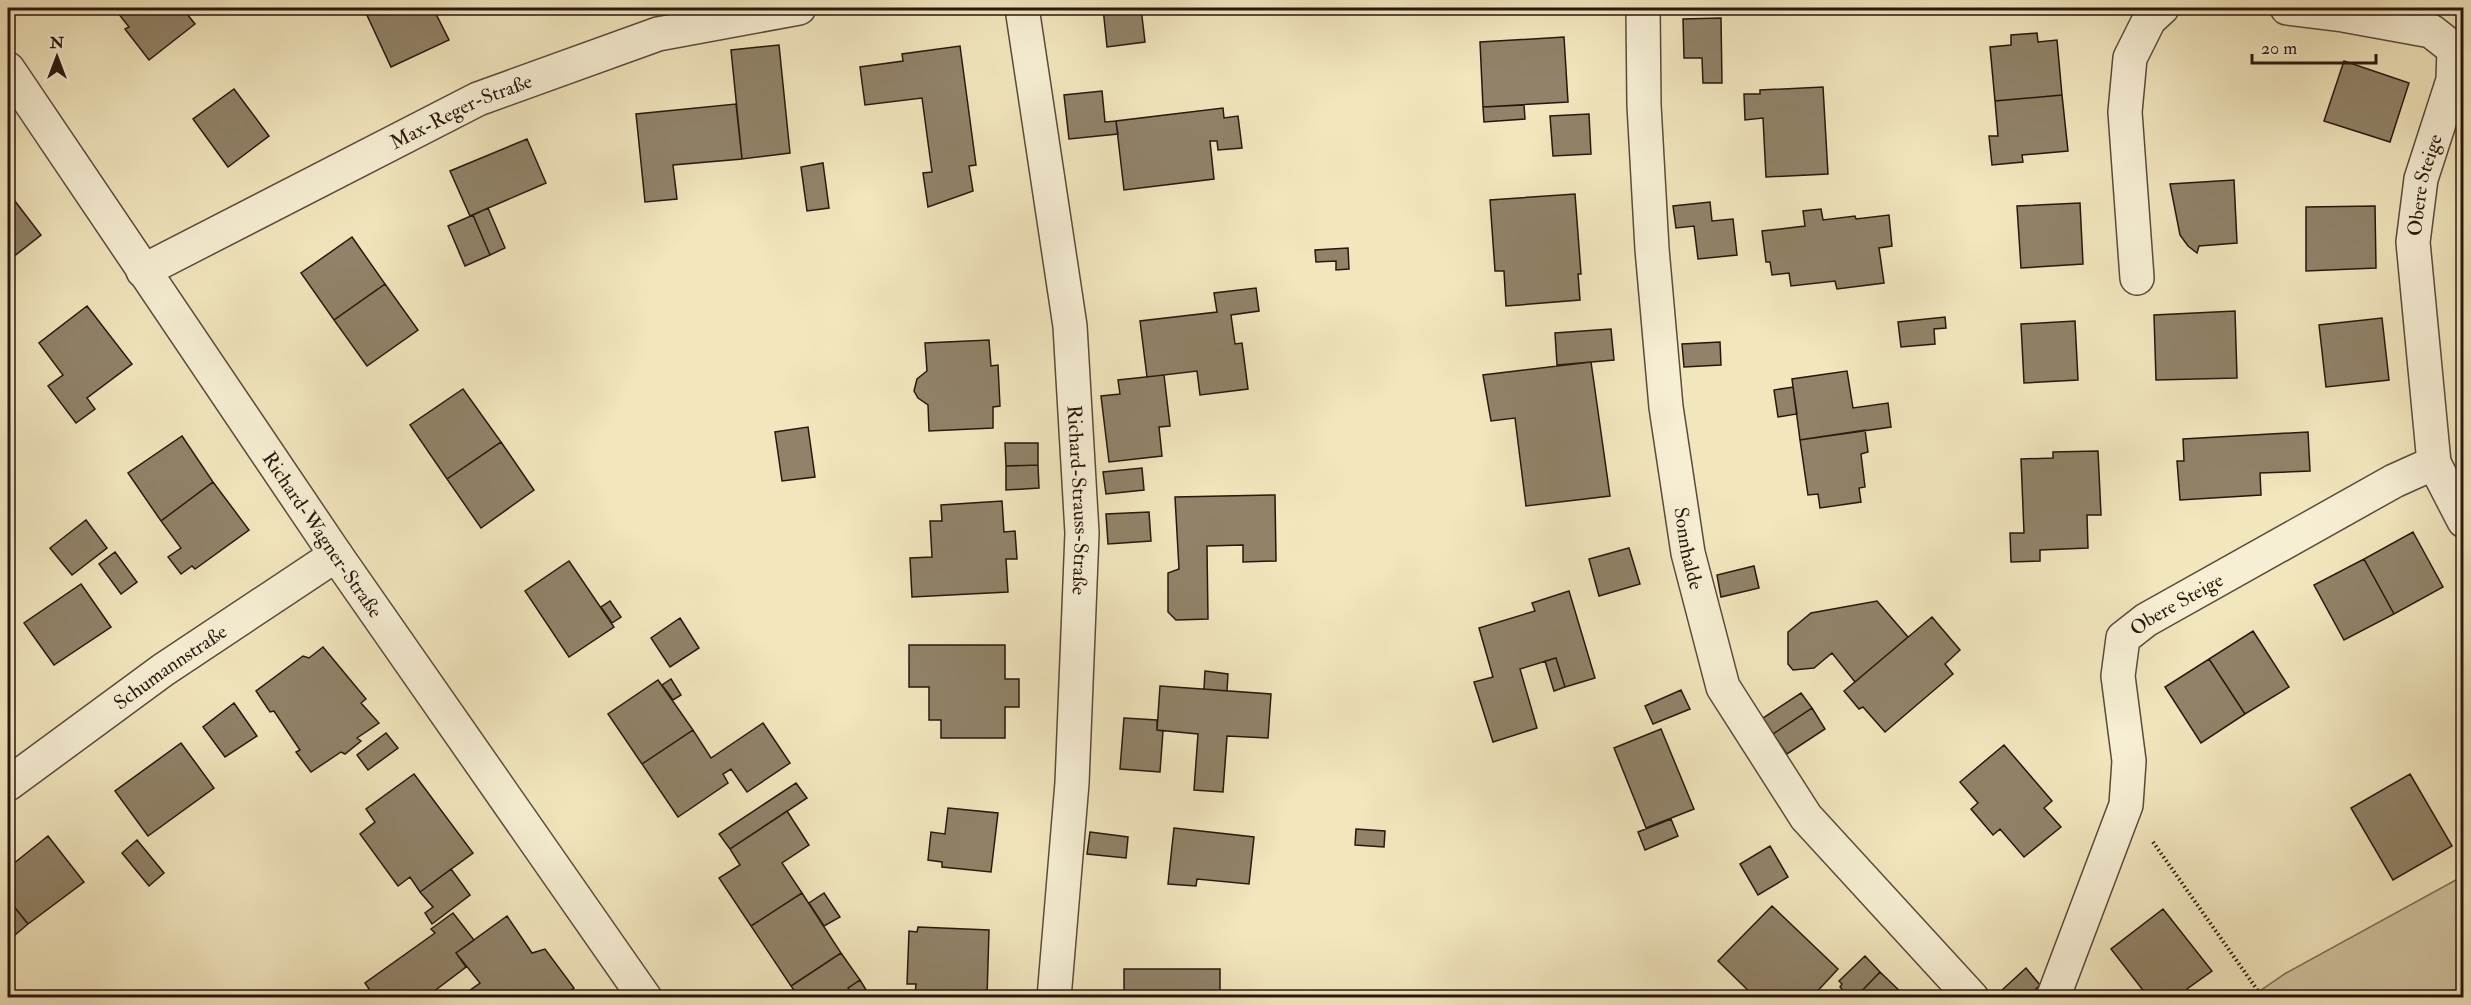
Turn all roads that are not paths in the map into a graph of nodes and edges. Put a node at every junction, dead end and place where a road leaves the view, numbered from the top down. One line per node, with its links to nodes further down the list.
1 (799, 8): 7 (street, Max-Reger-Straße)
2 (1022, 8): 14 (street, Richard-Strauss-Straße)
3 (1643, 8): 15 (street, Sonnhalde)
4 (2162, 8): 8 (street)
5 (2287, 8): 9 (street, Obere Steige)
6 (8, 69): 7 (street, Richard-Wagner-Straße)
7 (143, 271): 11 (street, Richard-Wagner-Straße)
8 (2137, 278)
9 (2434, 463): 10 (street, Obere Steige); 16 (street, Obere Steige)
10 (2463, 520)
11 (336, 555): 12 (street, Schumannstraße); 13 (street, Richard-Wagner-Straße)
12 (8, 784)
13 (645, 998)
14 (1054, 998)
15 (1972, 998)
16 (2053, 998)

